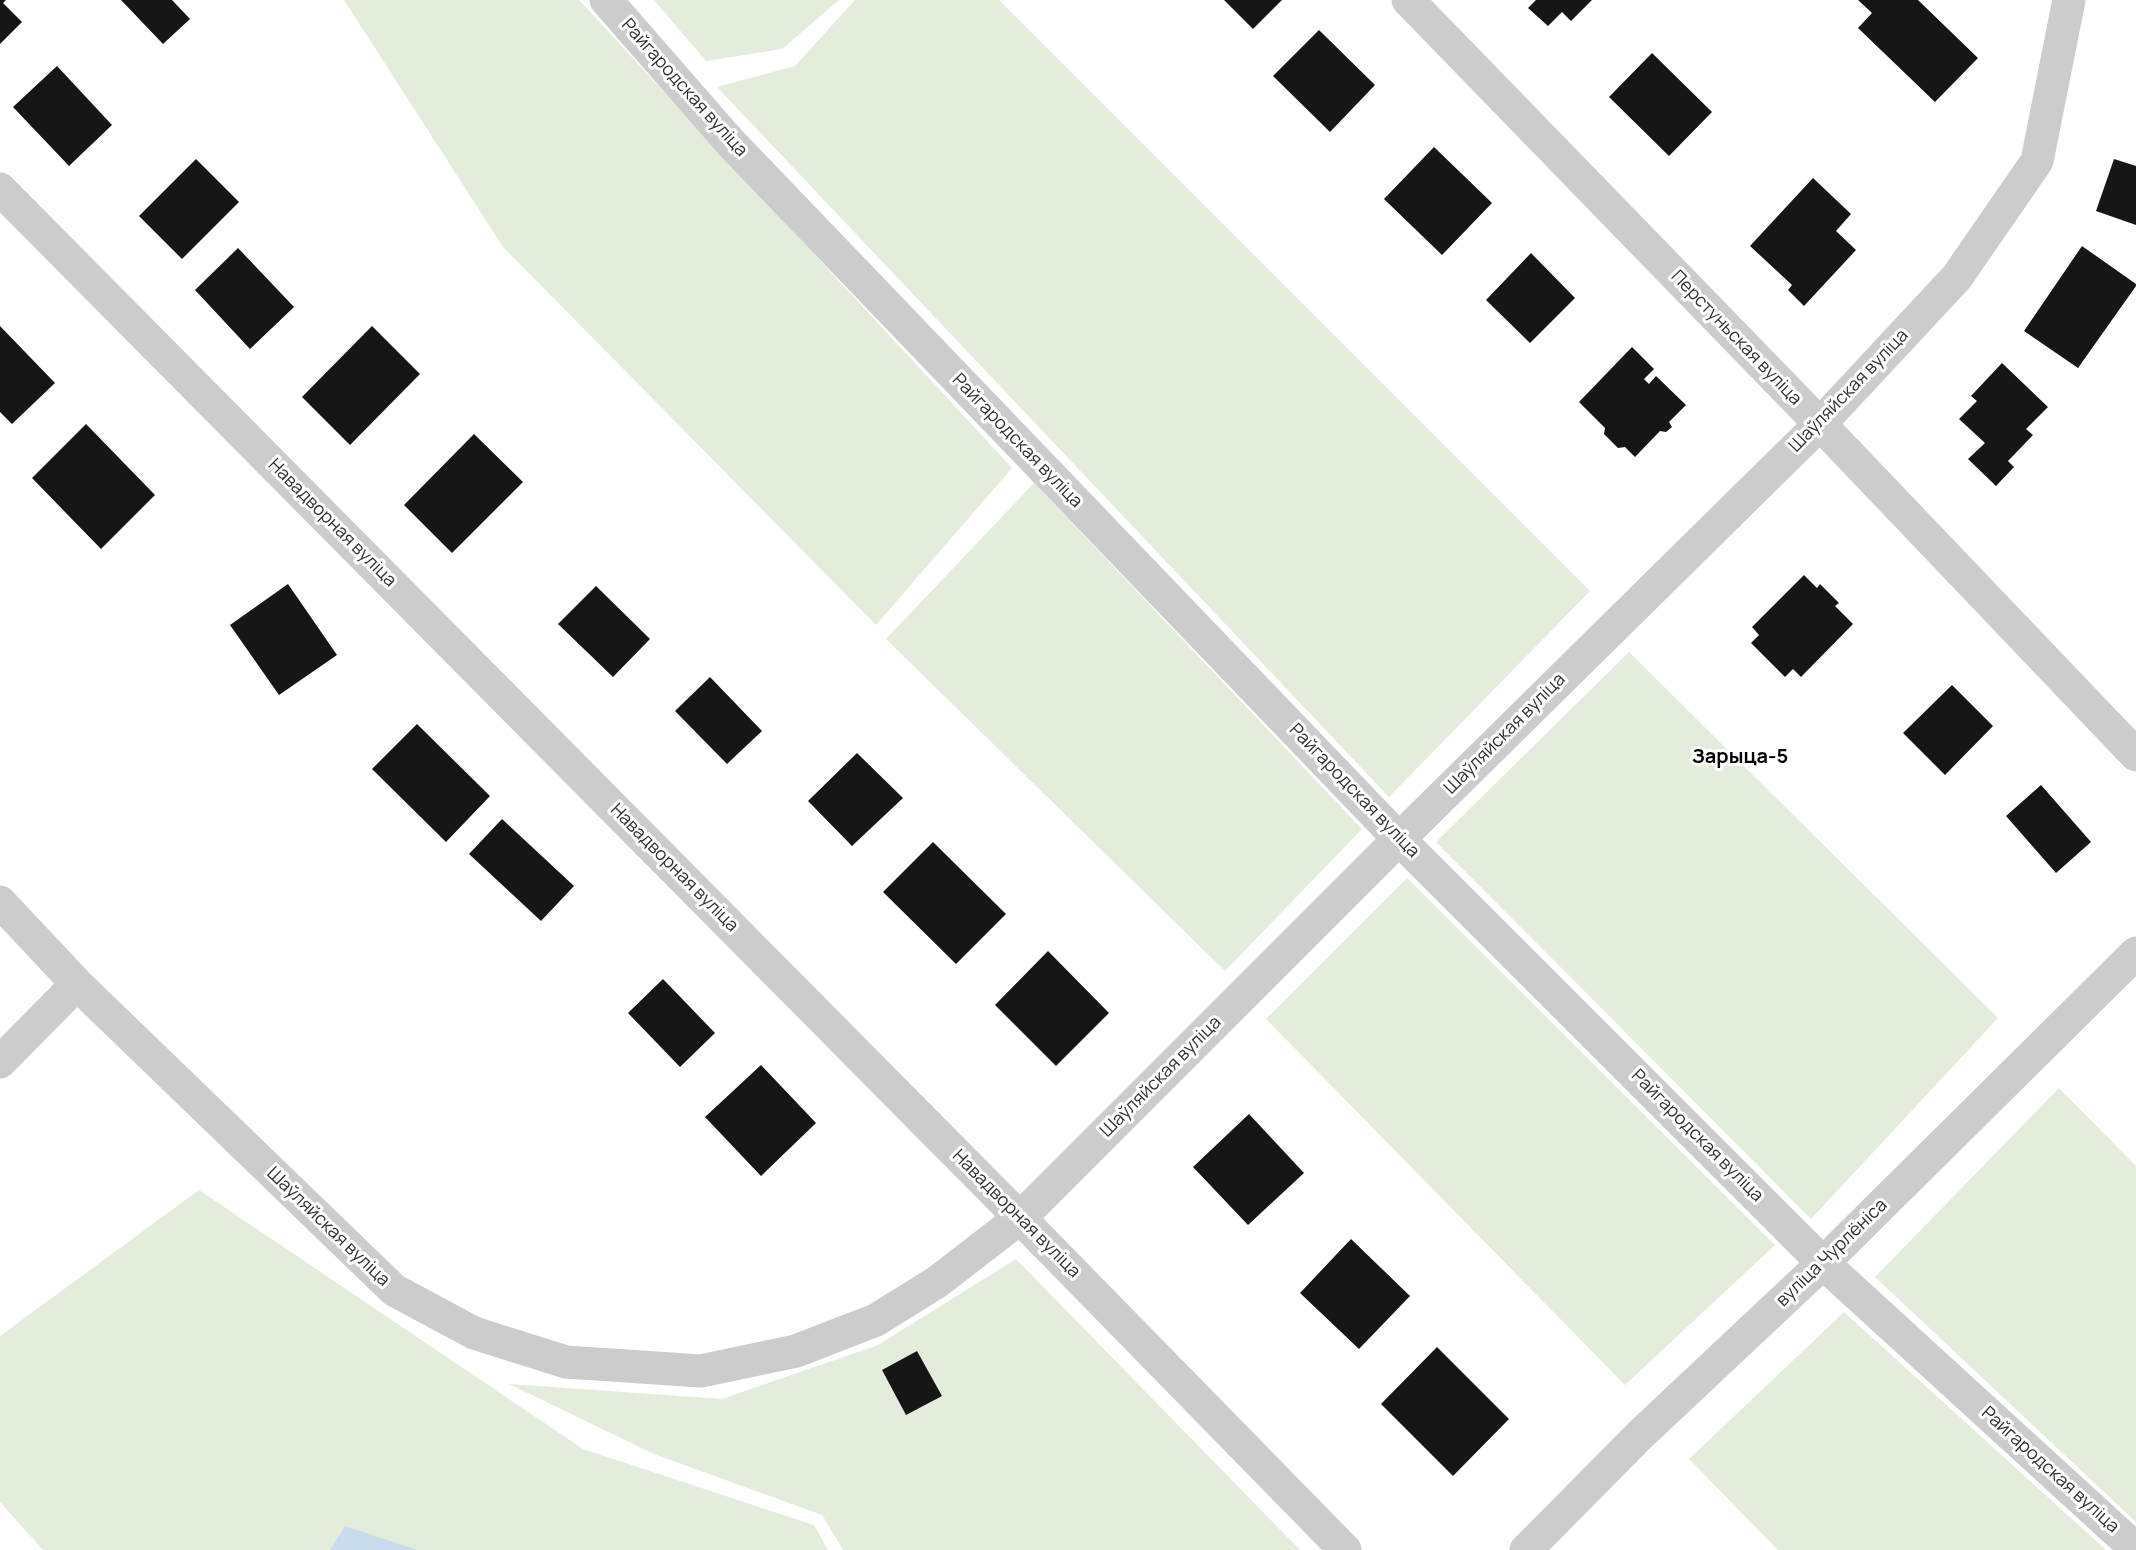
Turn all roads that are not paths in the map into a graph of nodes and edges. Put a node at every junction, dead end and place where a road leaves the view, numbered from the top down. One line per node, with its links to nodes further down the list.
1 (606, 0): 7 (street, Райгародская вуліца)
2 (1408, 0): 5 (street, Перстуньская вуліца)
3 (2069, 0): 5 (street, Шаўляйская вуліца)
4 (0, 189): 12 (street, Навадворная вуліца)
5 (1820, 424): 6 (street, Перстуньская вуліца); 7 (street, Шаўляйская вуліца)
6 (2136, 755)
7 (1399, 839): 12 (street, Шаўляйская вуліца); 13 (street, Райгародская вуліца)
8 (0, 902): 10 (street, Шаўляйская вуліца)
9 (2136, 953): 13 (street, вуліца Чурлёніса)
10 (77, 984): 11 (street); 12 (street, Шаўляйская вуліца)
11 (0, 1062)
12 (1020, 1218): 15 (street, Навадворная вуліца)
13 (1823, 1263): 14 (street, Райгародская вуліца); 16 (street, вуліца Чурлёніса)
14 (2136, 1548)
15 (1345, 1550)
16 (1526, 1550)

